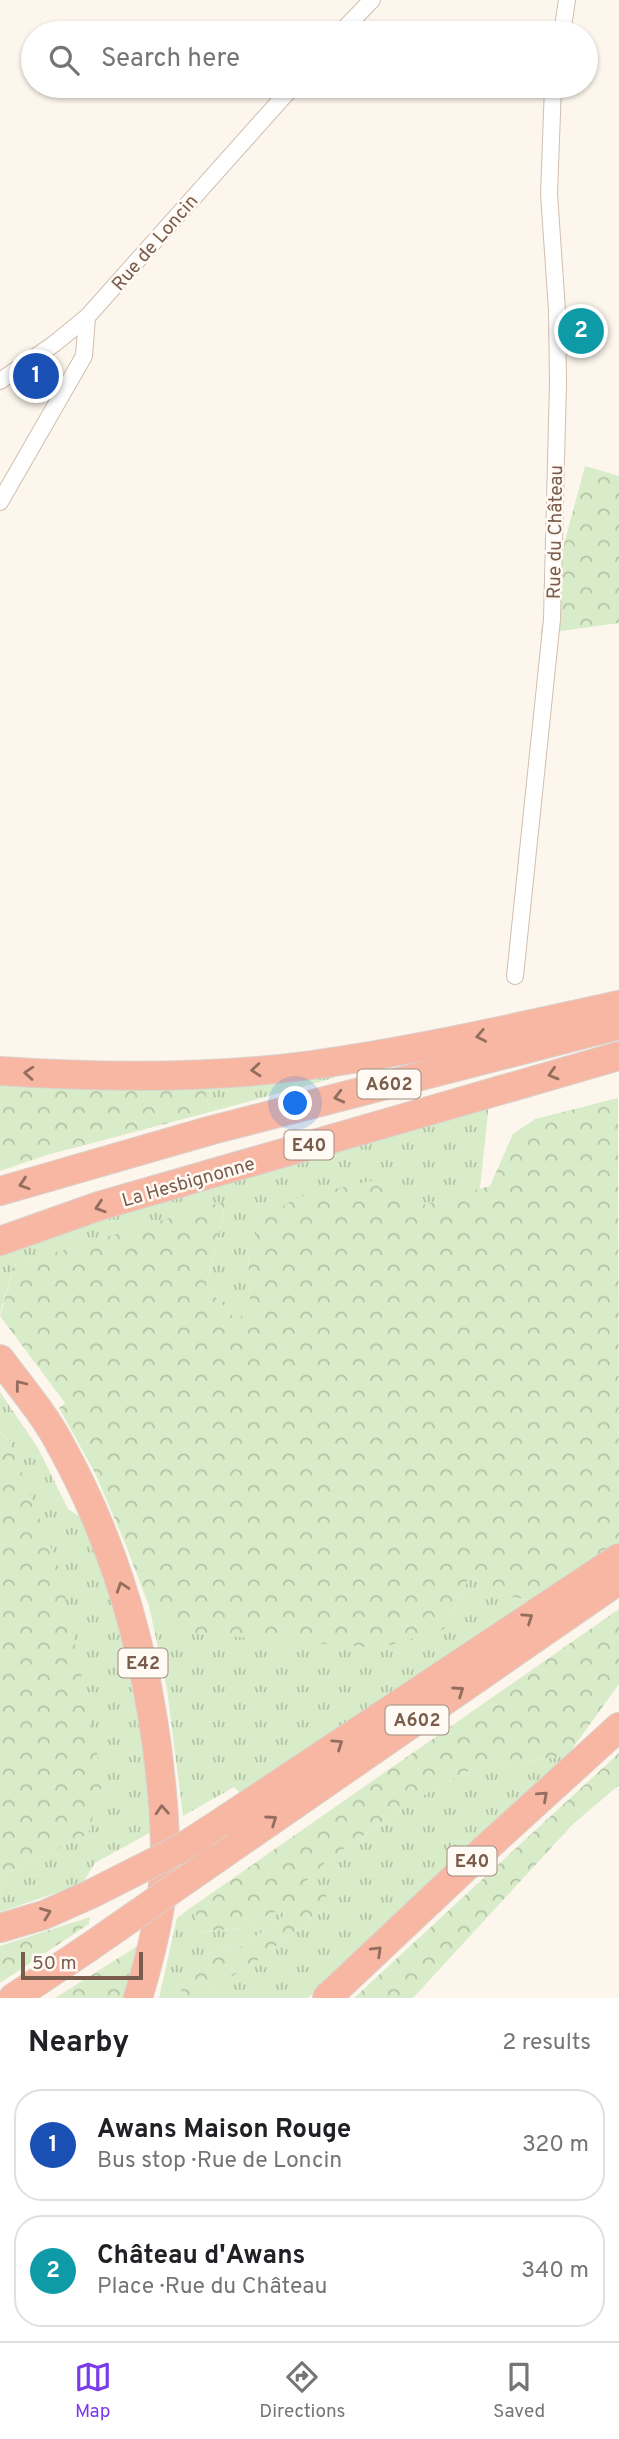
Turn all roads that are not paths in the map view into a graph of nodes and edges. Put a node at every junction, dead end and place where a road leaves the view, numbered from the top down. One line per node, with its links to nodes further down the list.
1 (372, 0): 3 (street)
2 (568, 0): 4 (street)
3 (352, 21)
4 (564, 21)
5 (282, 98): 7 (street, Rue de Loncin)
6 (551, 98): 10 (street, Rue du Château)
7 (88, 317): 8 (street, Rue de Loncin); 9 (street)
8 (0, 381)
9 (0, 502)
10 (515, 976)
11 (619, 1005): 14 (highway, one-way to 14)
12 (619, 1024): 15 (highway, A602, one-way to 15)
13 (619, 1055): 16 (highway, La Hesbignonne / E40, one-way to 16)
14 (0, 1070)
15 (0, 1191)
16 (0, 1241)
17 (0, 1360): 23 (highway, E42, one-way to 17)
18 (619, 1558): 21 (highway, one-way to 18, bridge)
19 (619, 1580): 22 (highway, A602, one-way to 19, bridge)
20 (619, 1727): 24 (highway, E40, one-way to 20)
21 (0, 1928)
22 (13, 1998)
23 (138, 1998)
24 (327, 1998)

